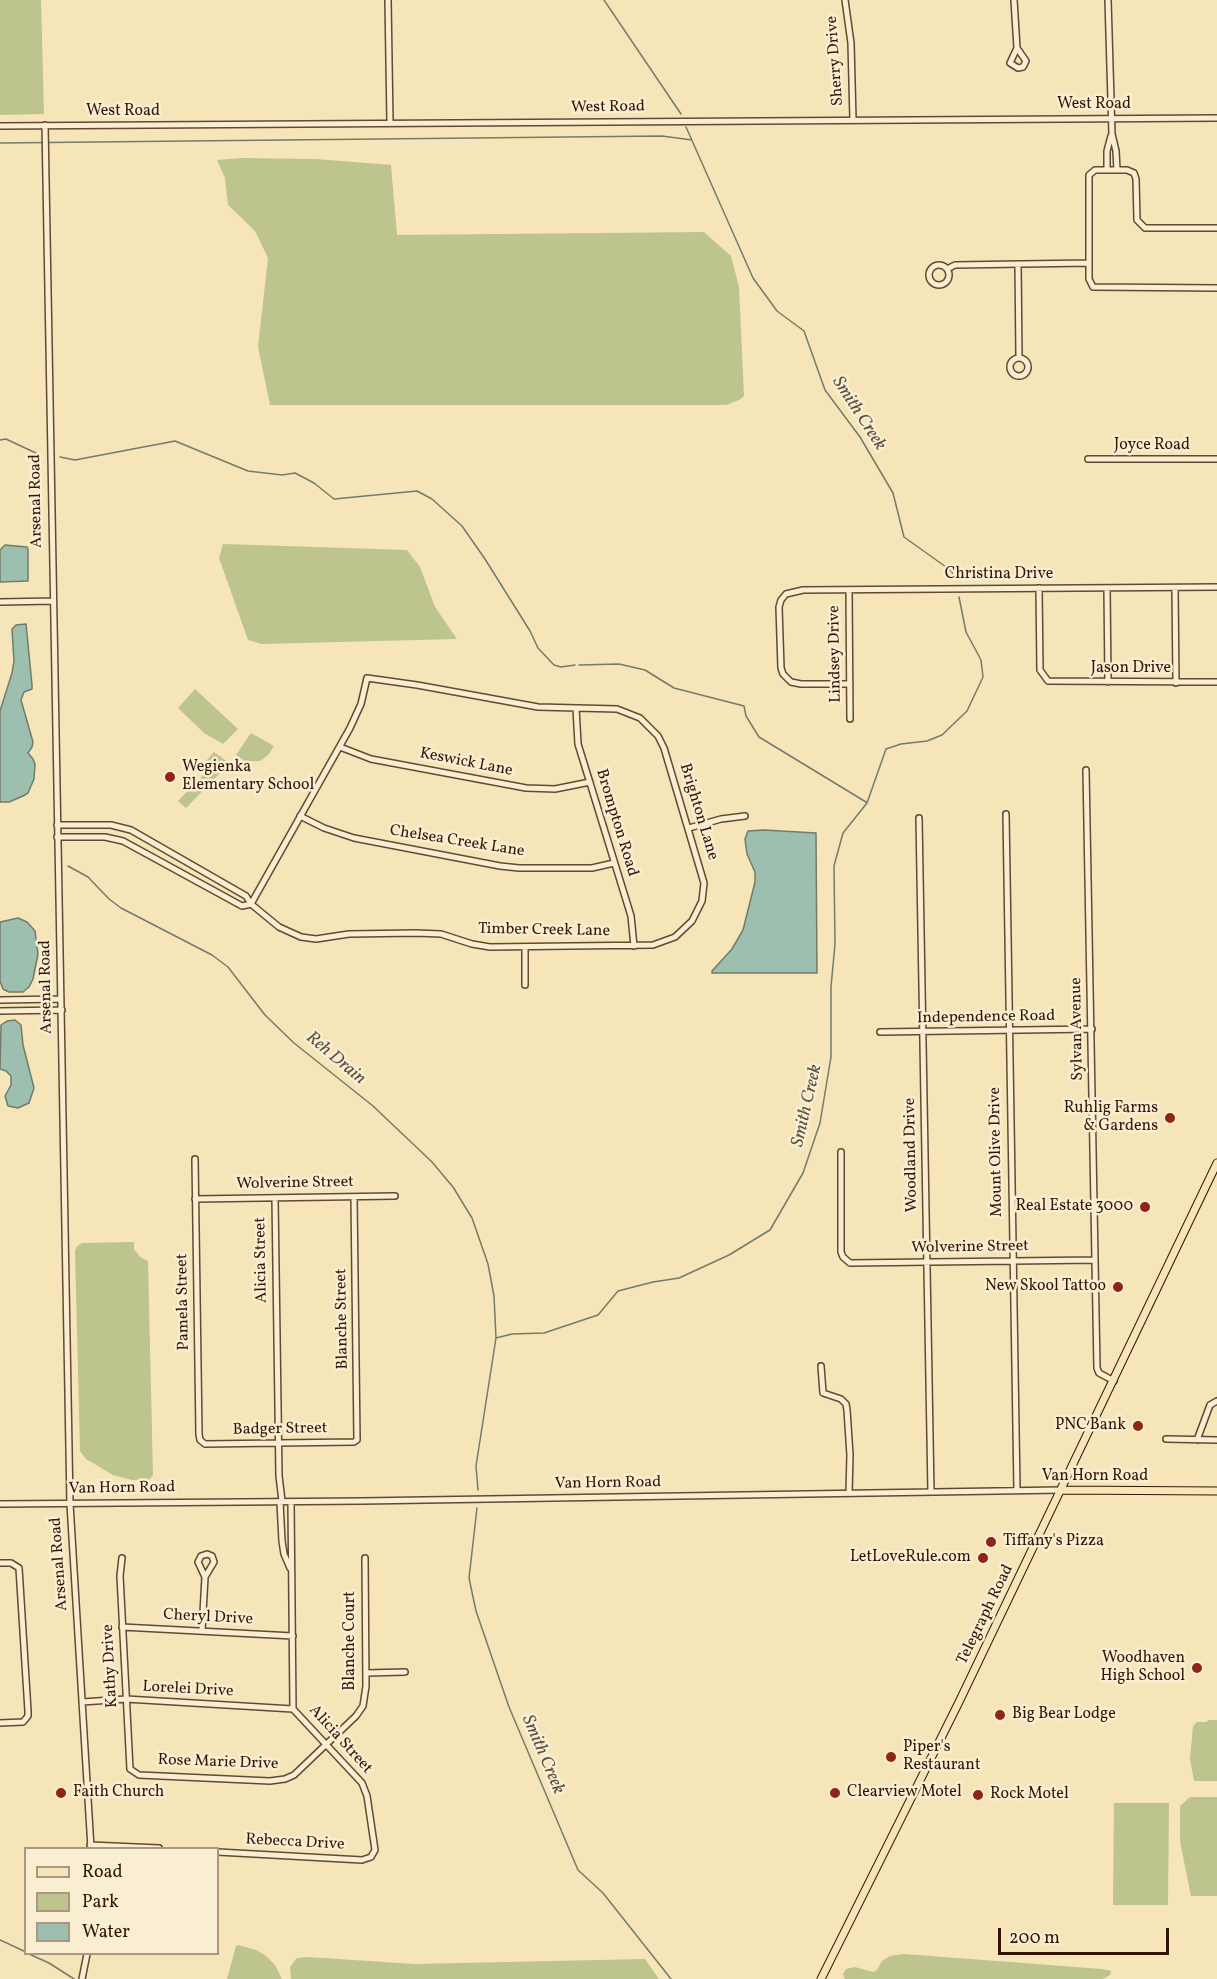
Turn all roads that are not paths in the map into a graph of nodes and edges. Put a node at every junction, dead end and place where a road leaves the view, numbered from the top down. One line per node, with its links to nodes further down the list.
1 (388, 0): 9 (street)
2 (845, 0): 8 (street, Sherry Drive)
3 (1014, 0): 5 (street)
4 (1108, 0): 7 (street)
5 (1017, 48)
6 (1217, 118): 7 (street, West Road)
7 (1111, 119): 8 (street, West Road); 12 (street)
8 (853, 120): 9 (street, West Road)
9 (390, 122): 10 (street, West Road)
10 (45, 125): 11 (street, West Road); 28 (street, Arsenal Road)
11 (0, 126)
12 (1112, 134): 13 (street); 14 (street)
13 (1107, 170): 14 (street); 16 (street)
14 (1117, 170): 15 (street)
15 (1217, 228)
16 (1089, 263): 17 (street); 19 (street)
17 (1018, 264): 18 (street); 20 (street)
18 (947, 269)
19 (1217, 288)
20 (1019, 357)
21 (1088, 459): 22 (street, Joyce Road)
22 (1217, 459)
23 (1217, 587): 26 (street, Christina Drive)
24 (1039, 588): 25 (street, Christina Drive); 27 (street, Christina Drive); 30 (street, Jason Drive)
25 (1107, 588): 26 (street, Christina Drive); 30 (street)
26 (1175, 588): 32 (street)
27 (849, 590): 33 (street, Lindsey Drive); 33 (street, Christina Drive)
28 (53, 601): 29 (street); 43 (street, Arsenal Road)
29 (0, 602)
30 (1108, 682): 32 (street, Jason Drive)
31 (1217, 682): 32 (street, Jason Drive)
32 (1176, 683)
33 (850, 684): 35 (street, Lindsey Drive)
34 (576, 708): 36 (street, Brighton Lane); 38 (street, Brompton Road); 44 (street, Brighton Lane)
35 (850, 719)
36 (340, 747): 38 (street, Keswick Lane); 40 (street)
37 (1086, 770): 59 (street, Sylvan Avenue)
38 (590, 782): 48 (street, Brompton Road)
39 (1006, 813): 60 (street, Mount Olive Drive)
40 (300, 816): 48 (street, Chelsea Creek Lane); 51 (street)
41 (745, 816): 44 (street)
42 (920, 818): 62 (street, Woodland Drive)
43 (57, 825): 45 (street, Arsenal Road); 46 (street, Timber Creek Lane)
44 (689, 828): 53 (street, Brighton Lane)
45 (57, 837): 47 (street); 55 (street, Arsenal Road)
46 (155, 843): 47 (street); 49 (street, Timber Creek Lane)
47 (149, 854): 50 (street)
48 (614, 863): 53 (street, Brompton Road)
49 (204, 871): 50 (street); 51 (street, Timber Creek Lane)
50 (198, 882): 51 (street)
51 (251, 904): 52 (street, Timber Creek Lane)
52 (525, 946): 53 (street, Timber Creek Lane); 54 (street)
53 (634, 946)
54 (525, 985)
55 (61, 999): 56 (street); 57 (street, Arsenal Road)
56 (0, 1000)
57 (62, 1010): 58 (street); 90 (street, Arsenal Road)
58 (0, 1011)
59 (1092, 1029): 60 (street, Independence Road); 70 (street, Sylvan Avenue)
60 (1009, 1030): 62 (street, Independence Road); 71 (street, Mount Olive Drive)
61 (880, 1032): 62 (street, Independence Road)
62 (924, 1033): 72 (street, Woodland Drive)
63 (841, 1152): 72 (street, Wolverine Street)
64 (195, 1159): 69 (street, Pamela Street)
65 (1217, 1163): 74 (main road, Telegraph Road)
66 (395, 1196): 67 (street, Wolverine Street)
67 (354, 1197): 68 (street, Wolverine Street); 77 (street, Blanche Street)
68 (275, 1198): 69 (street, Wolverine Street); 81 (street, Alicia Street)
69 (195, 1199): 80 (street, Pamela Street)
70 (1095, 1260): 71 (street, Wolverine Street); 74 (street, Sylvan Avenue)
71 (1013, 1261): 72 (street, Wolverine Street); 82 (street, Mount Olive Drive)
72 (927, 1263): 85 (street, Woodland Drive)
73 (821, 1366): 86 (street)
74 (1114, 1381): 83 (main road, Telegraph Road)
75 (1217, 1401): 78 (street)
76 (1166, 1439): 78 (street)
77 (357, 1440): 81 (street, Badger Street)
78 (1197, 1440): 79 (street)
79 (1217, 1440)
80 (203, 1443): 81 (street, Badger Street)
81 (279, 1443): 87 (street, Alicia Street)
82 (1017, 1490): 83 (street, Van Horn Road); 85 (street, Van Horn Road)
83 (1061, 1490): 84 (main road, Van Horn Road); 112 (main road, Telegraph Road)
84 (1217, 1491)
85 (931, 1492): 86 (street, Van Horn Road)
86 (849, 1493): 88 (street, Van Horn Road)
87 (281, 1501): 88 (street, Van Horn Road); 90 (street, Van Horn Road); 94 (street, Alicia Street)
88 (291, 1502): 94 (street, Alicia Street)
89 (0, 1504): 90 (street, Van Horn Road)
90 (70, 1504): 102 (street, Arsenal Road)
91 (122, 1558): 96 (street, Kathy Drive)
92 (365, 1558): 100 (street, Blanche Court)
93 (0, 1563): 104 (street)
94 (291, 1569): 98 (street, Alicia Street)
95 (205, 1577): 97 (street)
96 (122, 1627): 97 (street, Cheryl Drive); 101 (street, Kathy Drive)
97 (202, 1631): 98 (street, Cheryl Drive)
98 (293, 1636): 103 (street, Alicia Street)
99 (405, 1672): 100 (street)
100 (366, 1673): 105 (street, Blanche Court)
101 (126, 1700): 102 (street, Lorelei Drive); 103 (street, Lorelei Drive); 106 (street, Kathy Drive)
102 (82, 1702): 107 (street, Arsenal Road)
103 (293, 1709): 105 (street, Alicia Street)
104 (0, 1722)
105 (327, 1744): 106 (street, Rose Marie Drive); 109 (street, Alicia Street)
106 (133, 1772)
107 (91, 1847)
108 (219, 1852): 109 (street, Rebecca Drive)
109 (371, 1857)
110 (87, 1955): 111 (street)
111 (82, 1979)
112 (821, 1979)

